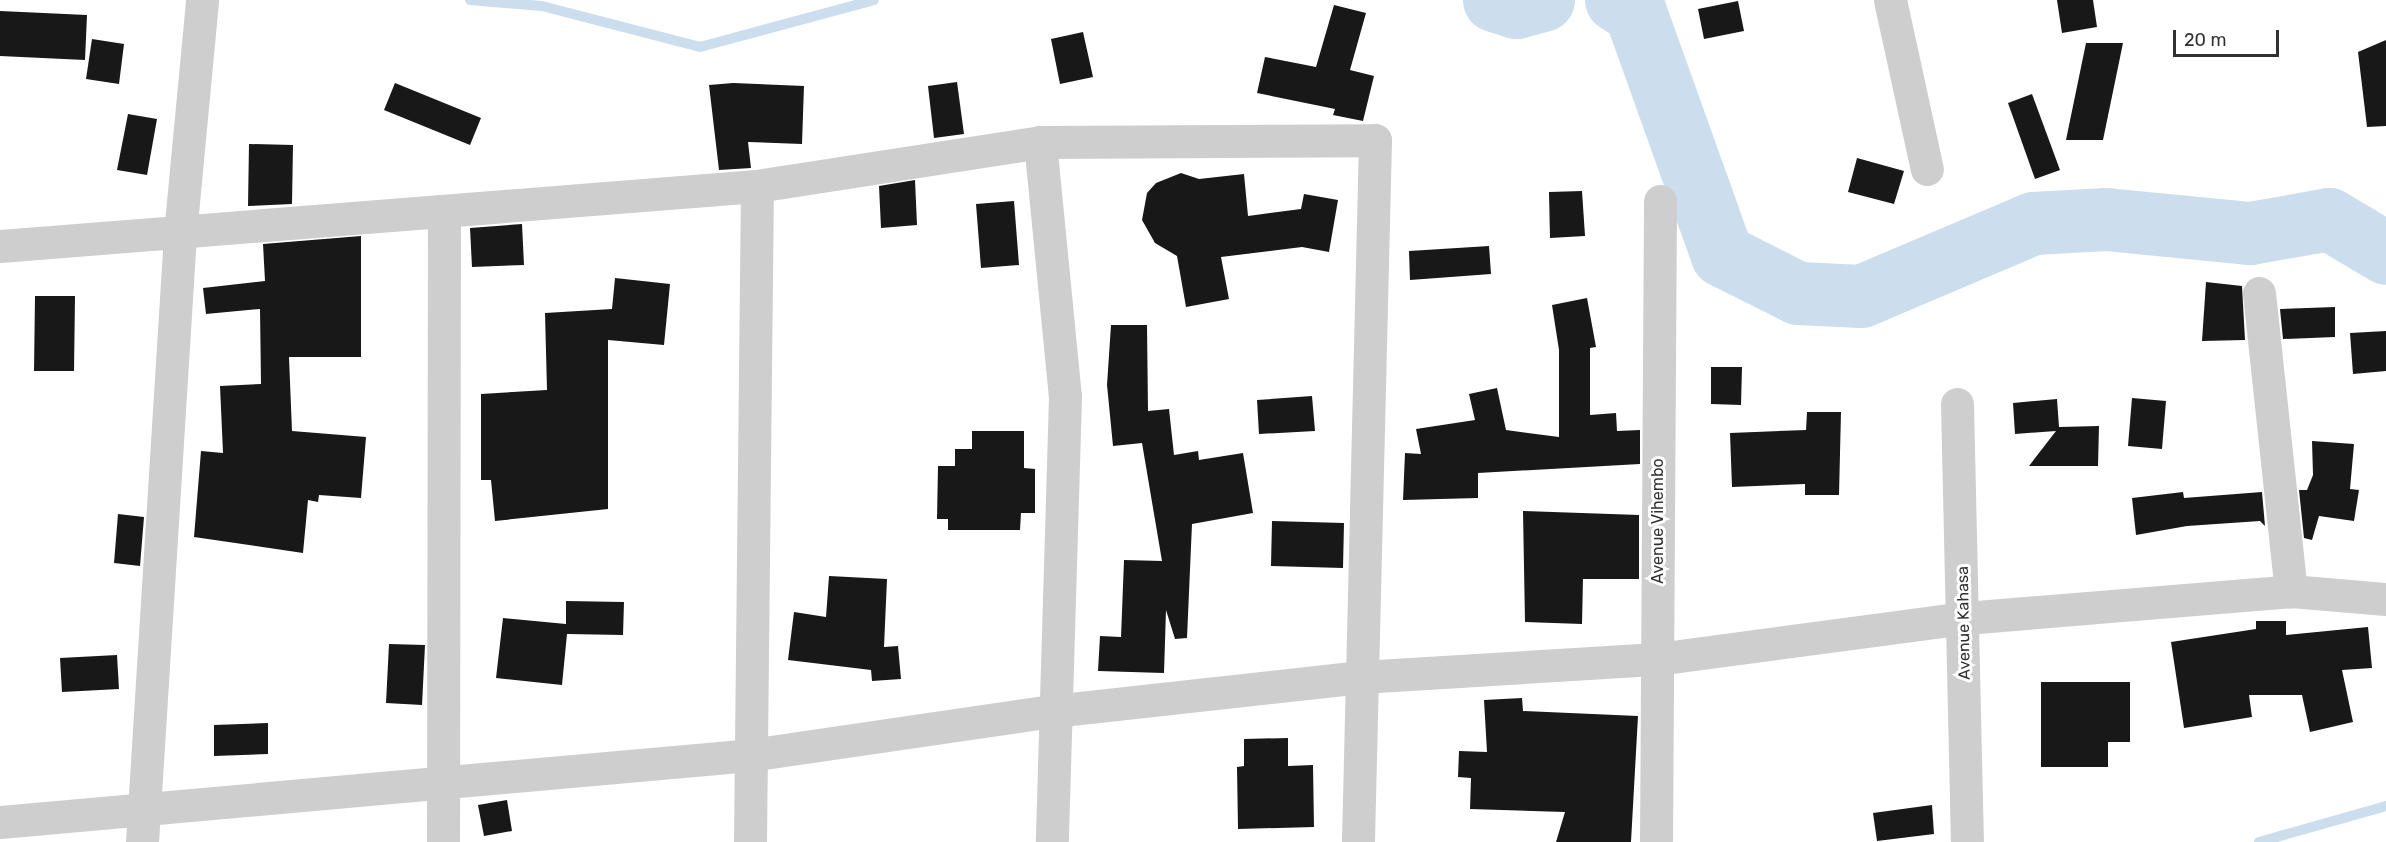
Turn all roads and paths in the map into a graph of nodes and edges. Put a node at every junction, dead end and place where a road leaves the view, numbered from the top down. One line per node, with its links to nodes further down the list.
1 (202, 0): 8 (street)
2 (1890, 0): 4 (street)
3 (1040, 142): 5 (street); 16 (street); 17 (street)
4 (1927, 169)
5 (757, 186): 7 (street); 18 (street)
6 (1660, 201): 15 (street, Avenue Vihembo)
7 (444, 212): 8 (street); 19 (street)
8 (180, 234): 9 (street); 20 (street)
9 (0, 246)
10 (2259, 293): 12 (street)
11 (1958, 404): 14 (street, Avenue Kahasa)
12 (2290, 591): 13 (street); 14 (street)
13 (2386, 599)
14 (1965, 618): 15 (street); 28 (street, Avenue Kahasa)
15 (1658, 659): 16 (street); 27 (street, Avenue Vihembo)
16 (1361, 677): 17 (street); 26 (street)
17 (1053, 711): 18 (street); 25 (street)
18 (750, 755): 19 (street); 24 (street)
19 (444, 784): 20 (street); 23 (street)
20 (143, 806): 21 (street); 22 (street)
21 (0, 822)
22 (142, 842)
23 (443, 842)
24 (750, 842)
25 (1052, 842)
26 (1358, 842)
27 (1656, 842)
28 (1967, 842)

